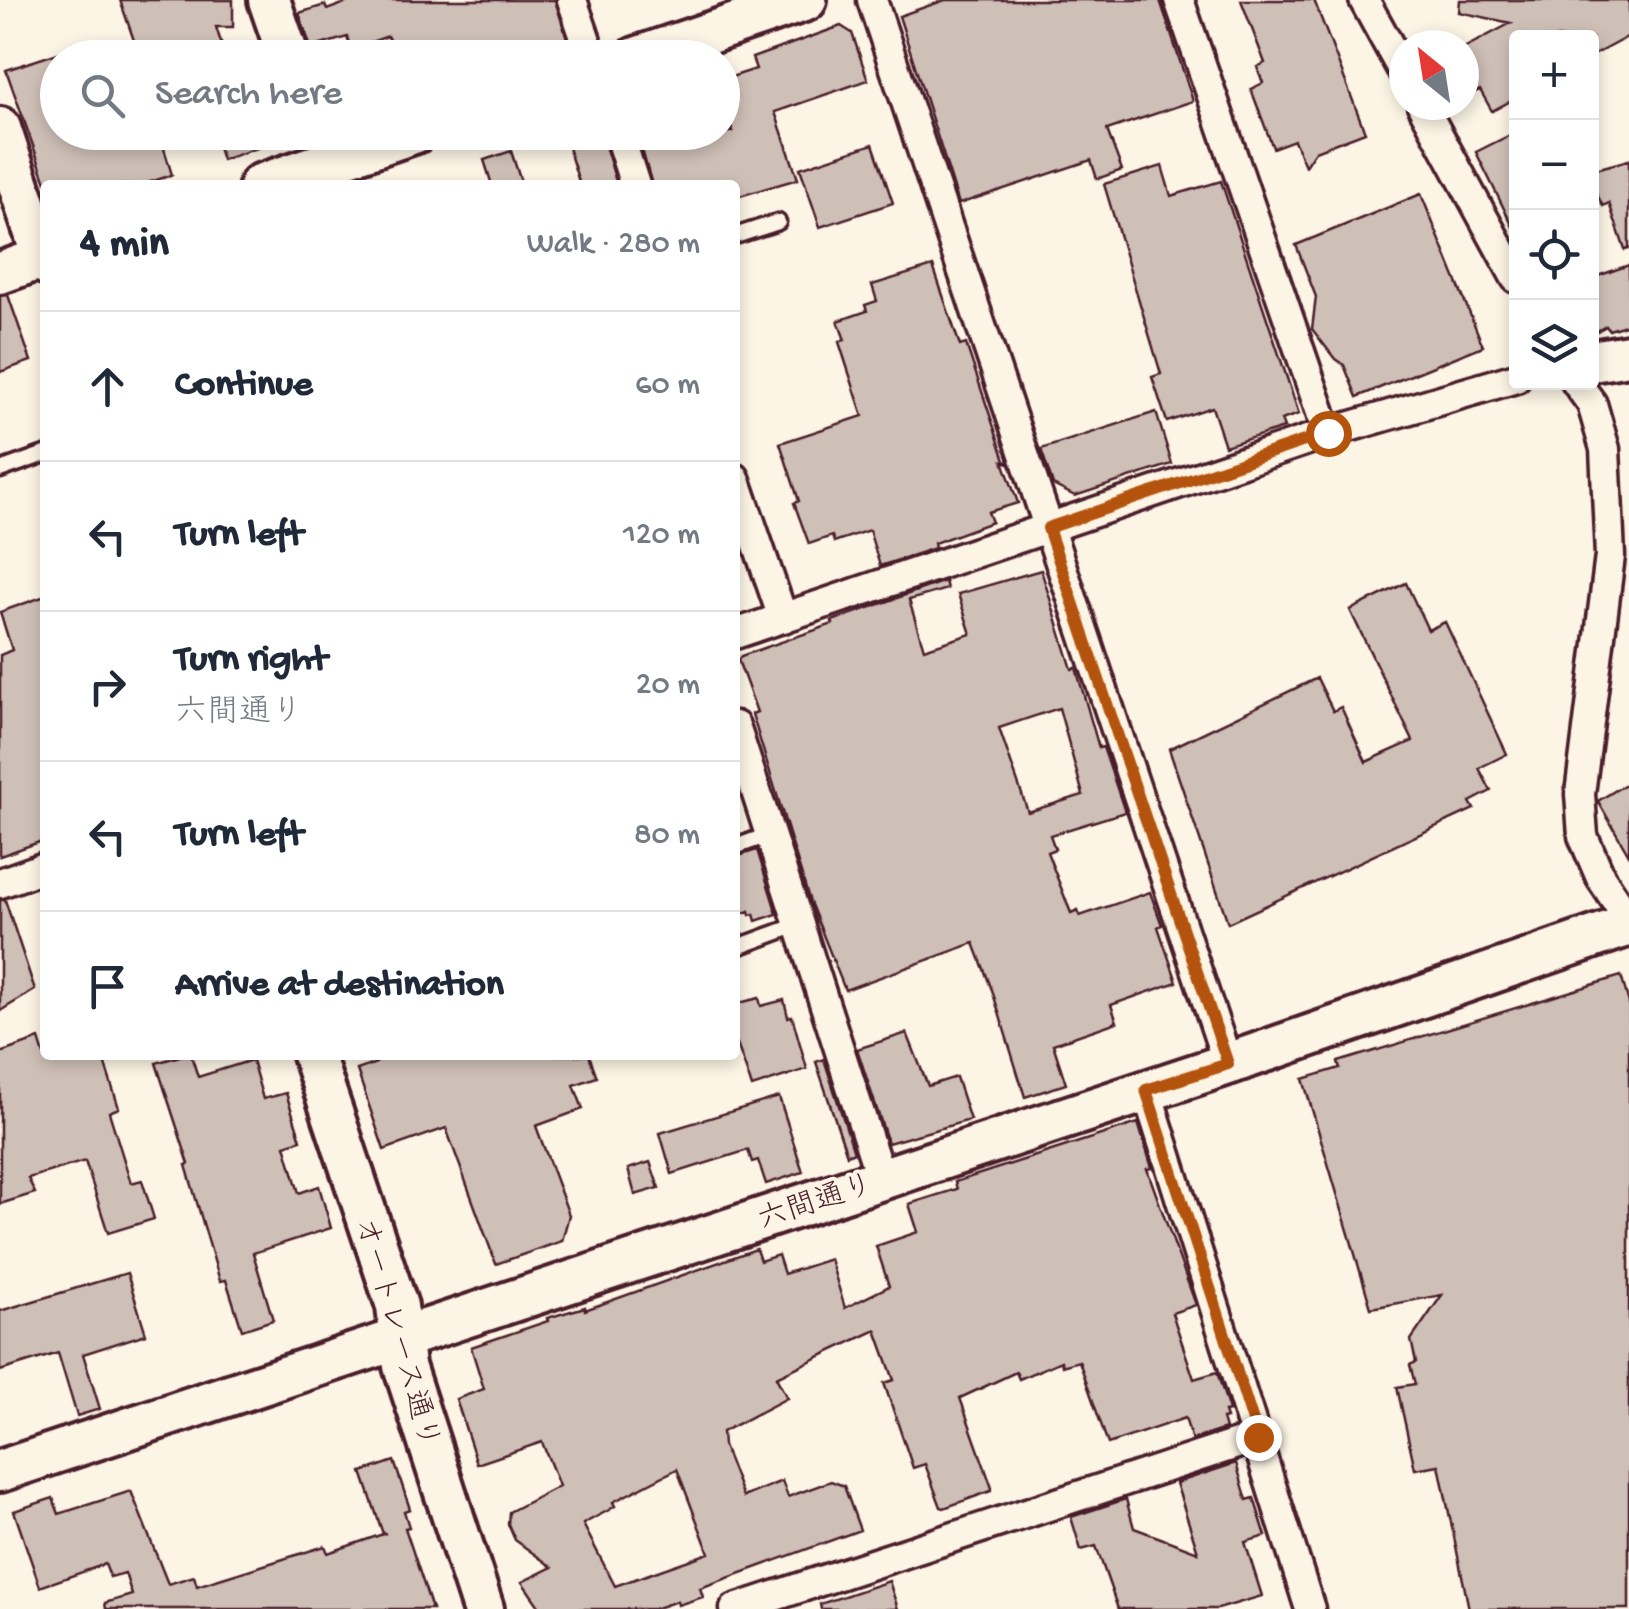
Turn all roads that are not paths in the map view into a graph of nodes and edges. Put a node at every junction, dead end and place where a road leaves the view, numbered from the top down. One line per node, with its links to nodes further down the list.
1 (269, 0): 7 (street)
2 (572, 0): 8 (street)
3 (806, 0): 9 (street)
4 (872, 0): 32 (street)
5 (1179, 0): 28 (street)
6 (1364, 0): 10 (street)
7 (283, 40)
8 (586, 40)
9 (689, 40)
10 (1389, 46)
11 (1430, 120): 22 (street)
12 (0, 128): 20 (street)
13 (357, 150): 15 (street)
14 (624, 150): 17 (street)
15 (324, 160): 16 (street)
16 (273, 180)
17 (633, 180)
18 (778, 222): 19 (lane)
19 (740, 234)
20 (40, 248)
21 (40, 261): 23 (street)
22 (1509, 265)
23 (0, 273)
24 (1629, 355): 25 (street)
25 (1599, 359)
26 (1509, 380): 28 (street)
27 (1582, 390): 40 (street)
28 (1328, 433): 32 (street)
29 (40, 456): 30 (lane)
30 (0, 470)
31 (740, 493): 33 (street)
32 (1048, 528): 33 (street); 44 (street)
33 (783, 618): 34 (street)
34 (740, 632)
35 (740, 741): 36 (street)
36 (771, 834): 37 (lane); 41 (street)
37 (740, 845)
38 (40, 869): 39 (street)
39 (0, 883)
40 (1629, 922): 44 (street, 六間通り)
41 (800, 924): 42 (lane); 46 (street)
42 (740, 946)
43 (315, 1060): 47 (street, オートレース通り)
44 (1228, 1064): 45 (street, 六間通り)
45 (1146, 1090): 46 (street, 六間通り); 48 (street)
46 (882, 1178): 47 (street, 六間通り)
47 (400, 1336): 49 (street, 六間通り); 50 (street, オートレース通り)
48 (1258, 1437): 51 (street); 52 (street)
49 (0, 1472)
50 (483, 1609)
51 (735, 1609)
52 (1310, 1609)

